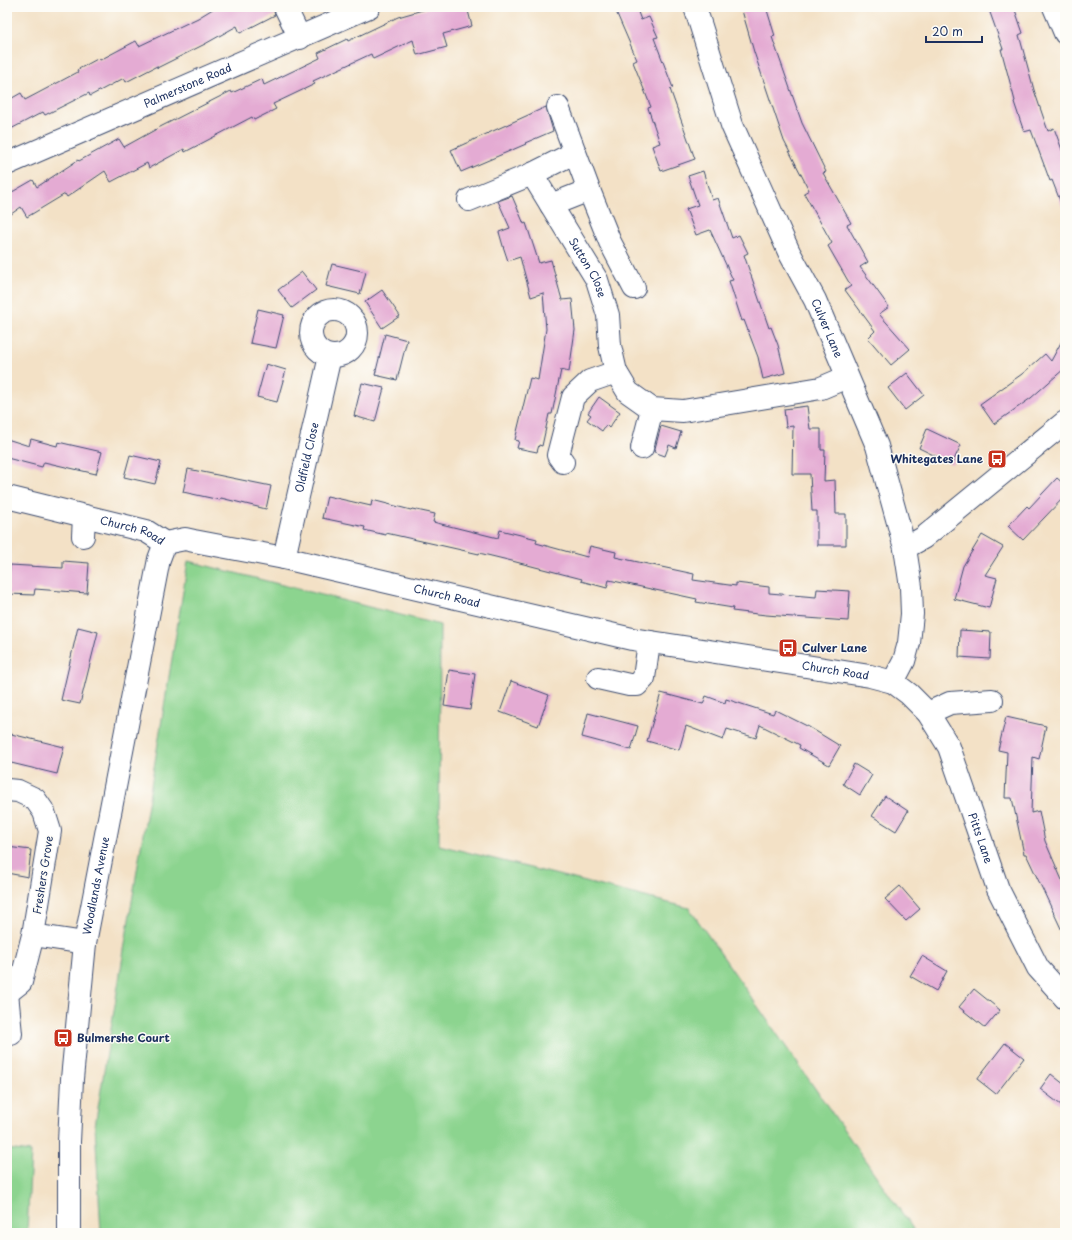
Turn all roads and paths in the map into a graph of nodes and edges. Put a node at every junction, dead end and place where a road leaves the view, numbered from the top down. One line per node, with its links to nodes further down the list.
1 (285, 7): 6 (street)
2 (369, 7): 6 (street, Palmerstone Road)
3 (695, 7): 17 (street, Culver Lane)
4 (1054, 7): 5 (street)
5 (1065, 32)
6 (300, 38): 9 (street, Palmerstone Road)
7 (558, 107): 11 (street)
8 (566, 157): 10 (street)
9 (7, 164)
10 (532, 174): 12 (street); 13 (street, Sutton Close)
11 (589, 190): 13 (street); 14 (street)
12 (469, 200)
13 (551, 205): 16 (street, Sutton Close)
14 (634, 288)
15 (330, 356): 25 (street, Oldfield Close)
16 (616, 372): 18 (street, Sutton Close); 21 (street)
17 (847, 377): 18 (street); 24 (street, Culver Lane)
18 (652, 409): 20 (street)
19 (1065, 422): 24 (street)
20 (642, 448)
21 (563, 462)
22 (7, 497): 23 (street, Church Road)
23 (165, 543): 25 (street, Church Road); 33 (street, Woodlands Avenue)
24 (905, 548): 28 (street, Culver Lane)
25 (284, 558): 26 (street, Church Road)
26 (649, 642): 27 (street); 28 (street, Church Road)
27 (598, 678)
28 (893, 682): 30 (street, Pitts Lane)
29 (992, 700): 30 (street)
30 (928, 713): 35 (street, Pitts Lane)
31 (7, 790): 32 (street, Freshers Grove)
32 (33, 936): 33 (street); 34 (street, Freshers Grove)
33 (85, 943): 37 (street, Woodlands Avenue)
34 (7, 993): 36 (street)
35 (1065, 998)
36 (11, 1034)
37 (69, 1233)

